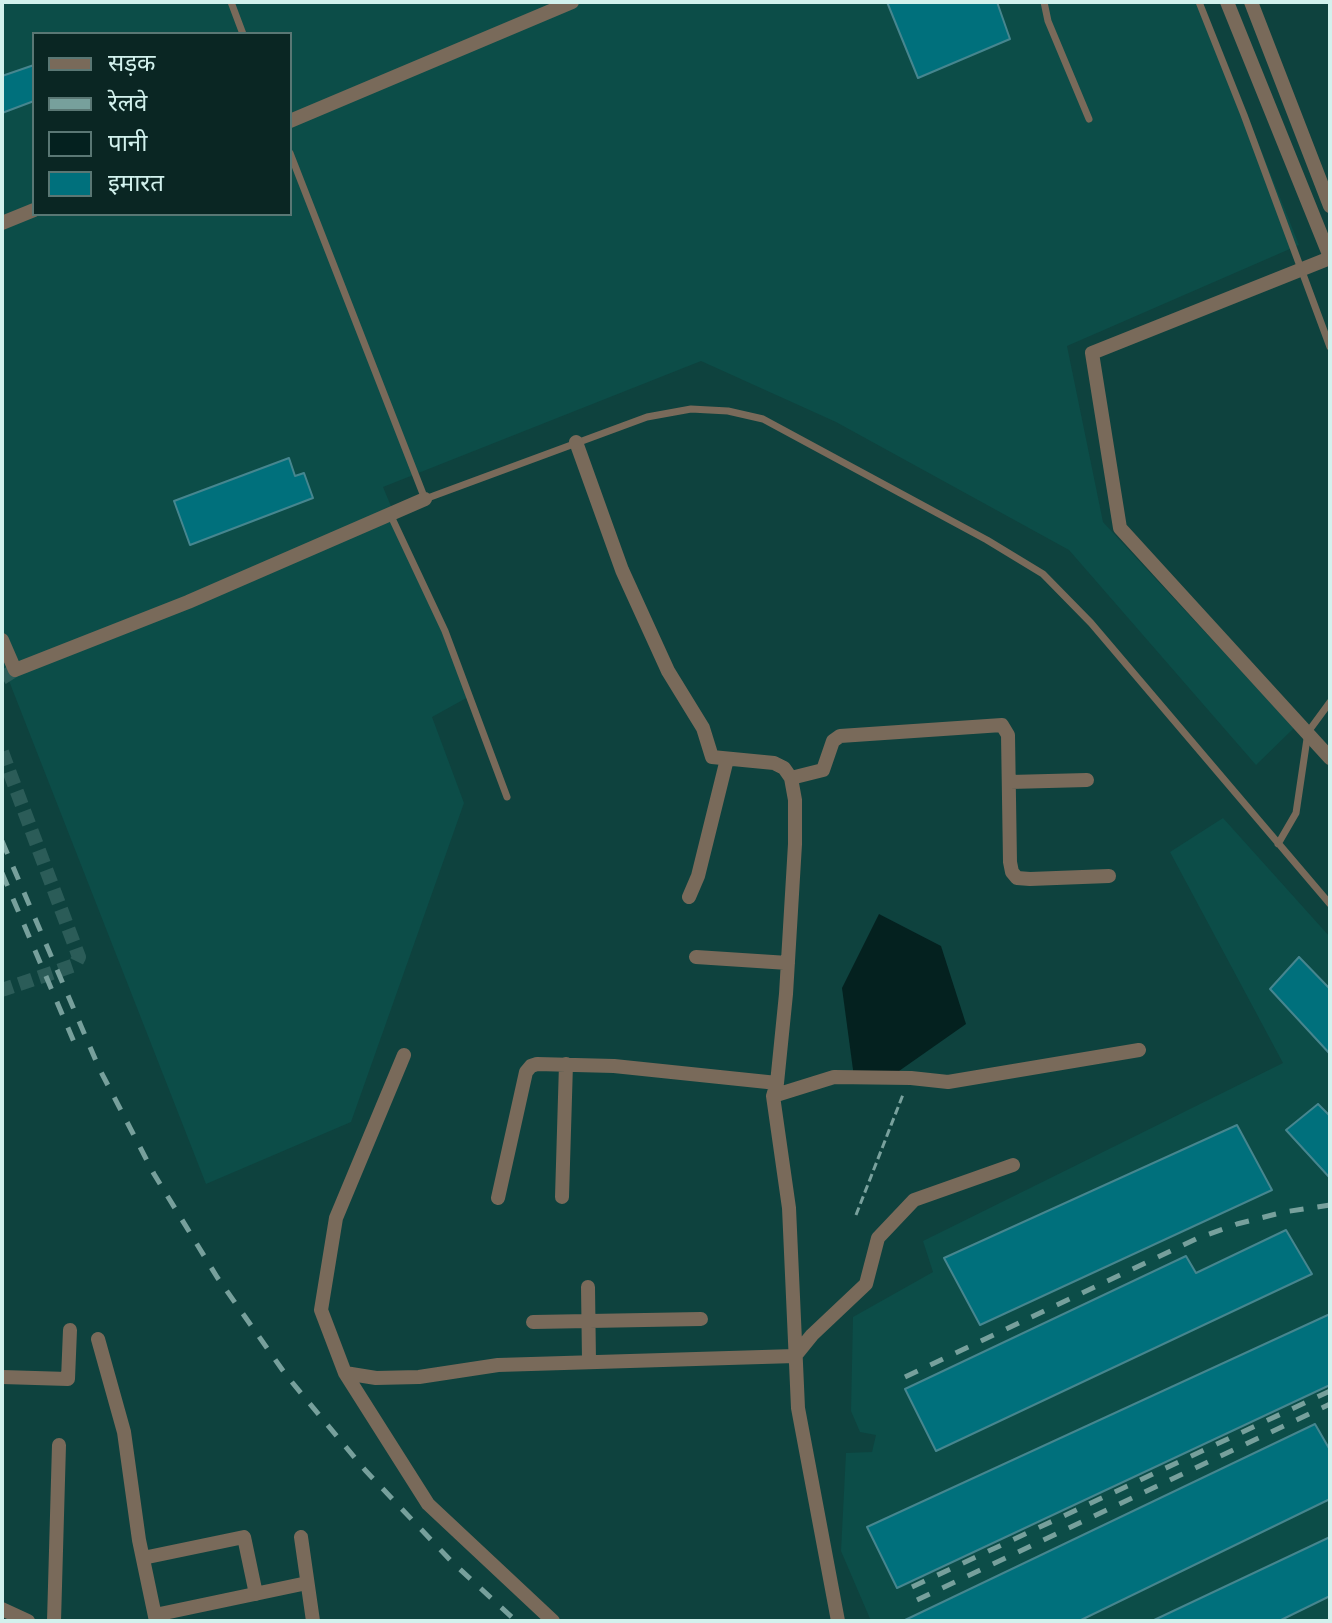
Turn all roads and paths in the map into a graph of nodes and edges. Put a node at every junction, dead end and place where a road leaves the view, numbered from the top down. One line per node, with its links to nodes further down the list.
1 (231, 2): 7 (lane)
2 (572, 2): 9 (street)
3 (1044, 2): 8 (lane)
4 (1199, 2): 15 (lane)
5 (1227, 2): 14 (street)
6 (1251, 2): 11 (street)
7 (242, 32)
8 (1089, 119)
9 (292, 120)
10 (292, 158): 18 (lane)
11 (1330, 206)
12 (32, 211): 13 (street)
13 (2, 223)
14 (1330, 257): 15 (street)
15 (1300, 271): 16 (lane); 22 (street)
16 (1330, 347)
17 (576, 442): 18 (lane); 24 (street); 29 (lane)
18 (425, 499): 19 (street)
19 (390, 514): 20 (street); 28 (lane)
20 (2, 640)
21 (1330, 702): 22 (lane)
22 (1308, 732): 23 (street); 29 (lane)
23 (1330, 758)
24 (727, 759): 25 (street); 31 (street)
25 (791, 778): 27 (street); 34 (street)
26 (1087, 780): 27 (street)
27 (1010, 782): 30 (street)
28 (507, 797)
29 (1278, 844): 32 (lane)
30 (1109, 876)
31 (689, 897)
32 (1330, 904)
33 (696, 957): 34 (street)
34 (788, 963): 39 (street)
35 (1139, 1050): 38 (street)
36 (404, 1055): 52 (street)
37 (566, 1064): 39 (street); 41 (street); 42 (street)
38 (911, 1078): 39 (street); 43 (path)
39 (775, 1090): 50 (street)
40 (1013, 1165): 50 (street)
41 (562, 1197)
42 (498, 1198)
43 (856, 1215)
44 (588, 1287): 46 (street)
45 (701, 1319): 46 (street)
46 (588, 1321): 47 (street); 51 (street)
47 (533, 1322)
48 (70, 1330): 53 (street)
49 (98, 1339): 56 (street)
50 (795, 1356): 51 (street); 65 (street)
51 (589, 1361): 52 (street)
52 (345, 1373): 64 (street)
53 (2, 1377)
54 (59, 1445): 62 (street)
55 (301, 1537): 57 (street)
56 (143, 1558): 58 (street); 60 (street)
57 (307, 1583): 58 (street); 63 (street)
58 (256, 1594): 60 (street)
59 (2, 1609): 61 (street)
60 (156, 1618)
61 (28, 1621)
62 (54, 1621)
63 (313, 1621)
64 (553, 1621)
65 (838, 1621)

